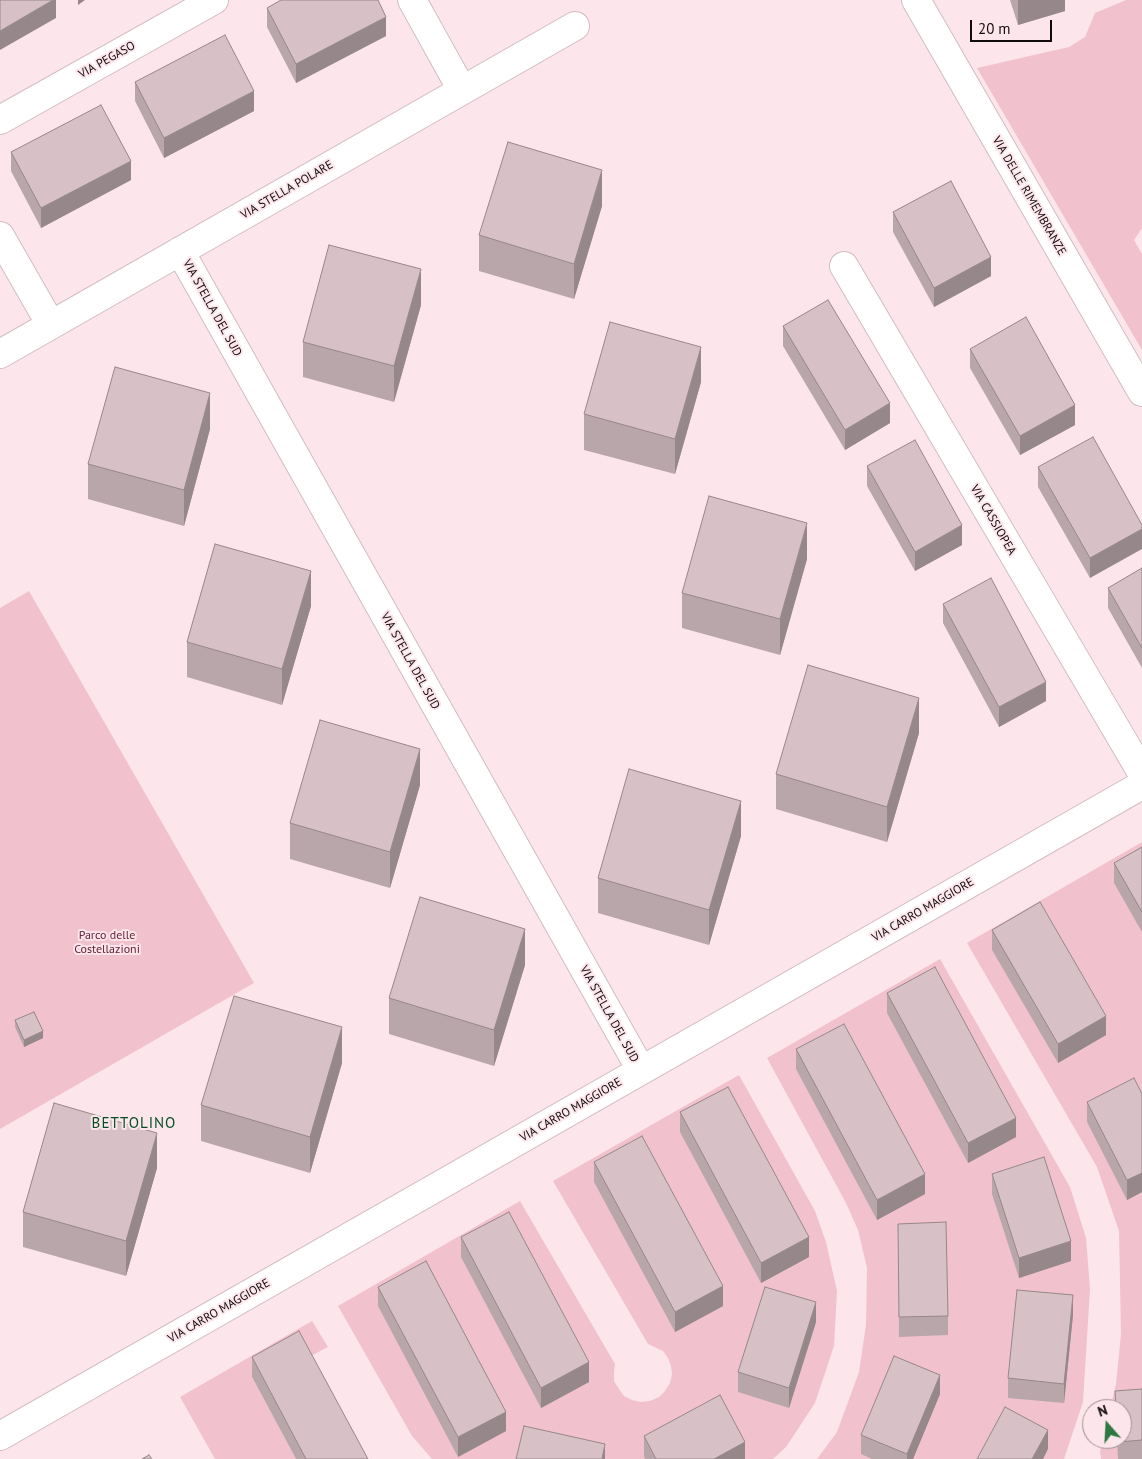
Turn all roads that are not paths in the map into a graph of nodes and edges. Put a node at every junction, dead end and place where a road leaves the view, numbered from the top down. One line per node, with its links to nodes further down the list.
1 (214, 0): 6 (street, VIA PEGASO)
2 (412, 0): 5 (street)
3 (916, 0): 12 (street, VIA DELLE RIMEMBRANZE)
4 (574, 26): 5 (street, VIA STELLA POLARE)
5 (462, 90): 8 (street, VIA STELLA POLARE)
6 (0, 120)
7 (0, 236): 10 (street)
8 (180, 251): 10 (street, VIA STELLA POLARE); 15 (street, VIA STELLA DEL SUD)
9 (844, 266): 13 (street, VIA CASSIOPEA)
10 (51, 325): 11 (street, VIA STELLA POLARE)
11 (0, 354)
12 (1142, 391)
13 (1142, 773)
14 (1142, 785): 15 (street, VIA CARRO MAGGIORE)
15 (641, 1070): 16 (street, VIA CARRO MAGGIORE)
16 (0, 1436)

